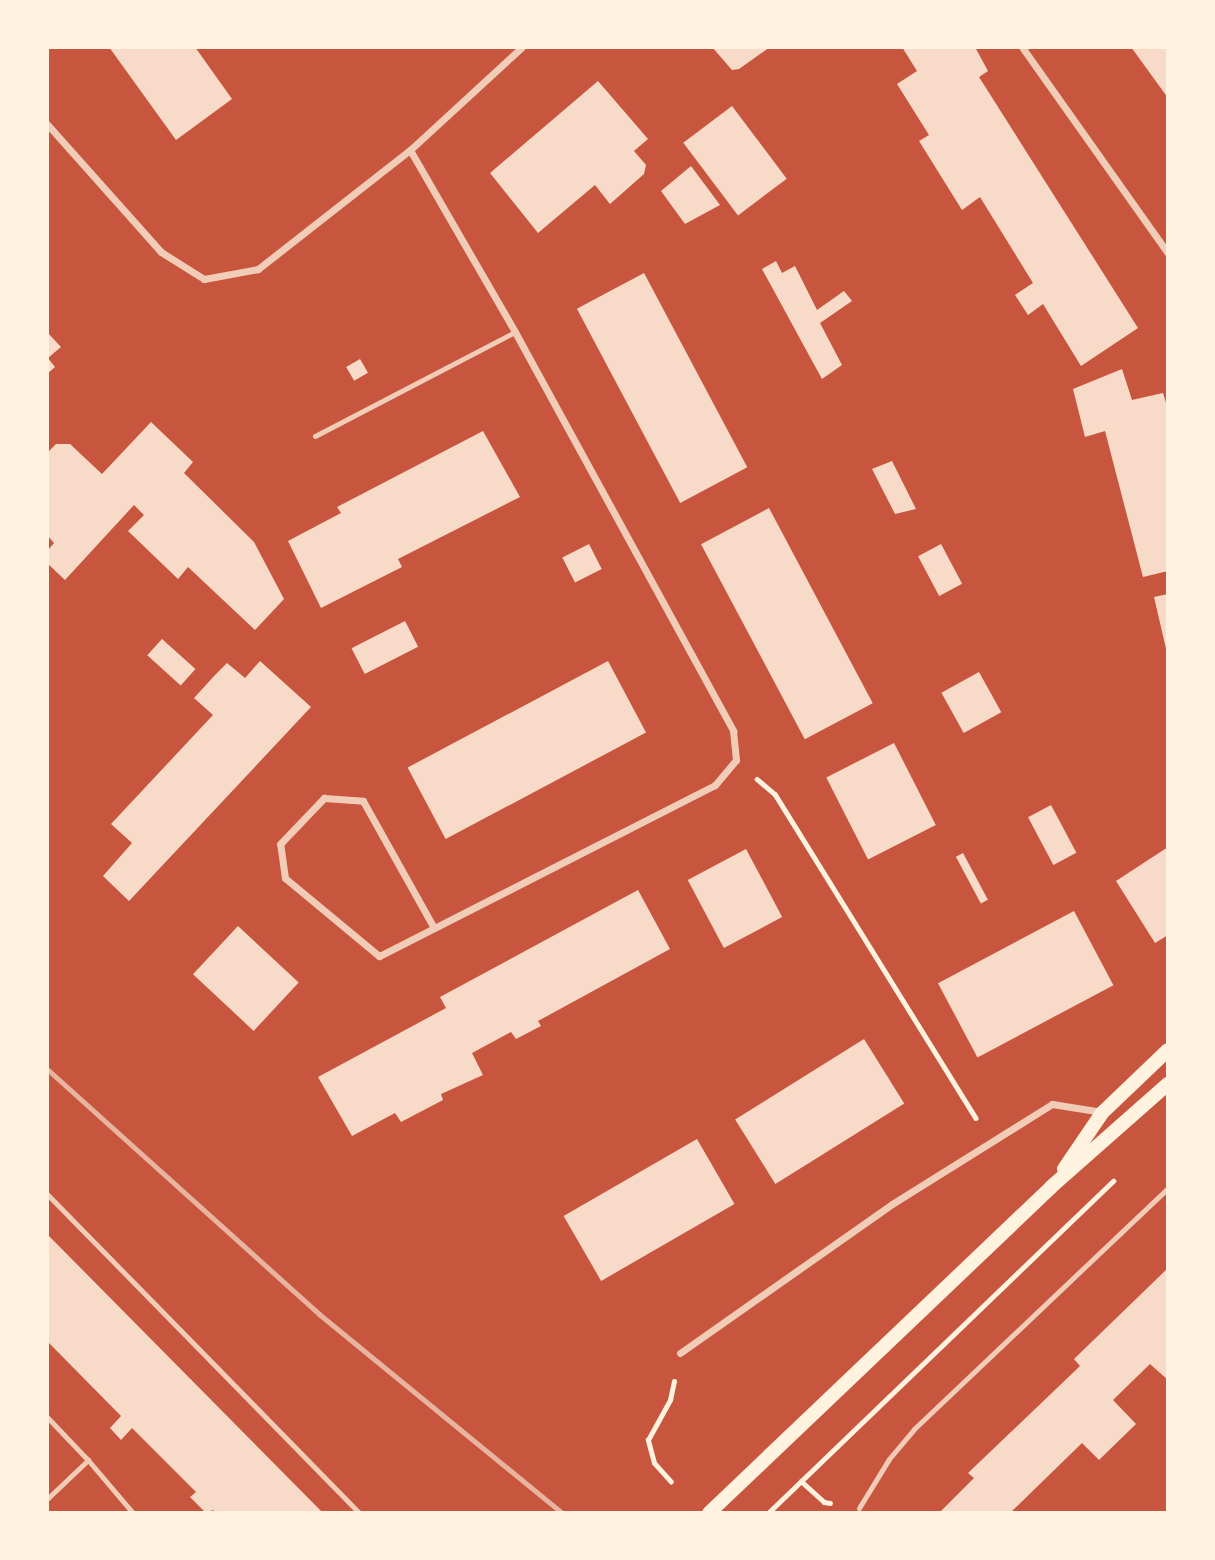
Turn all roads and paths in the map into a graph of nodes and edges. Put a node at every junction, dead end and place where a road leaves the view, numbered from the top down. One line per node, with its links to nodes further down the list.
1 (522, 47): 4 (street)
2 (1022, 47): 5 (street)
3 (47, 124): 4 (street)
4 (410, 150): 6 (street)
5 (1168, 253)
6 (515, 332): 7 (lane); 8 (street)
7 (315, 436)
8 (736, 760): 9 (street); 13 (path)
9 (433, 926): 9 (street)
10 (1168, 1050): 12 (main road)
11 (1168, 1084): 15 (main road)
12 (1102, 1113): 13 (street); 15 (main road)
13 (992, 1144): 18 (street)
14 (1117, 1178): 21 (path)
15 (1051, 1187): 28 (main road)
16 (1168, 1188): 25 (lane)
17 (47, 1195): 27 (lane)
18 (680, 1353): 22 (path)
19 (47, 1417): 20 (lane)
20 (88, 1460): 23 (lane); 26 (lane)
21 (801, 1481): 24 (path); 29 (path)
22 (671, 1482)
23 (47, 1499)
24 (824, 1502)
25 (859, 1508)
26 (133, 1513)
27 (359, 1513)
28 (709, 1513)
29 (768, 1513)

